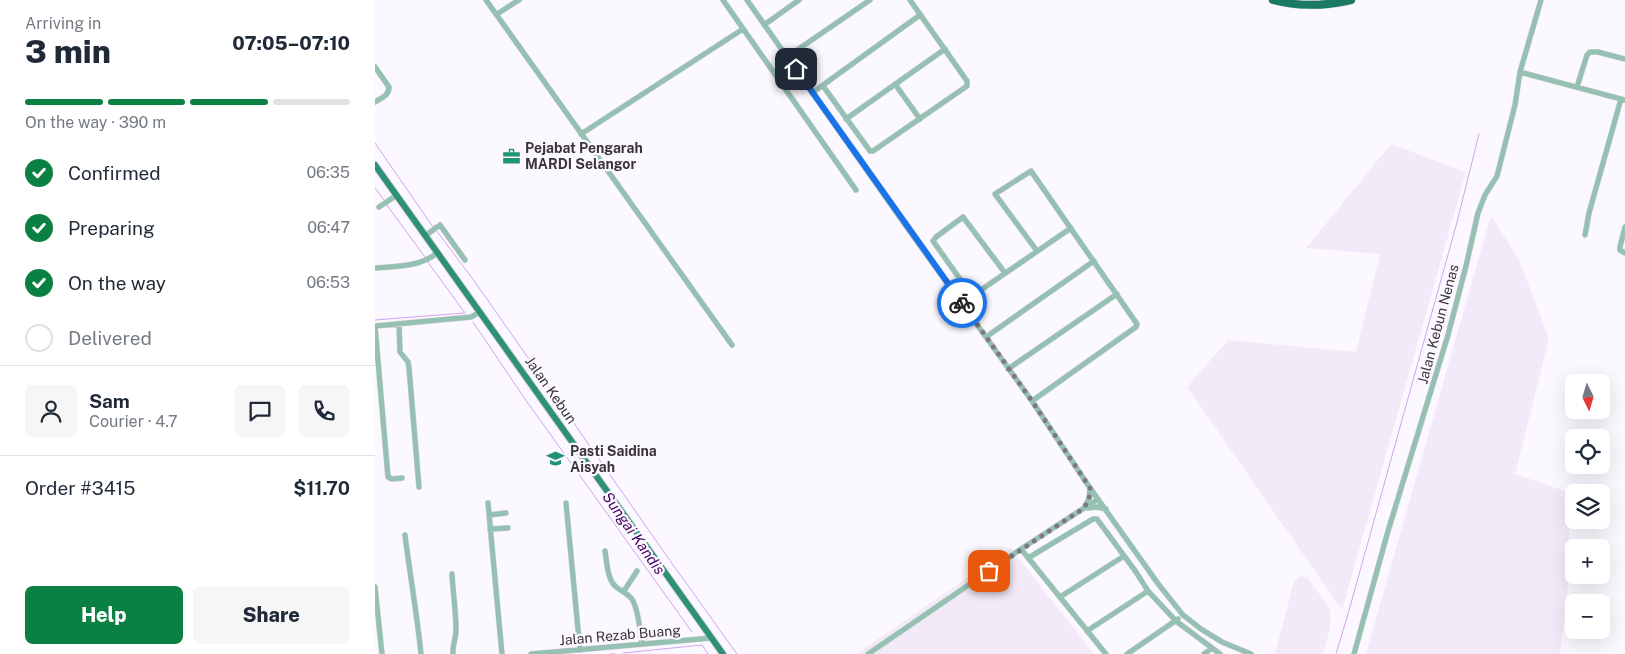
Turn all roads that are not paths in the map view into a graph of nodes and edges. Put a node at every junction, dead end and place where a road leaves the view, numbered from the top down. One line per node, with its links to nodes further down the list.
1 (487, 0): 11 (street)
2 (519, 0): 11 (street)
3 (723, 0): 14 (street)
4 (747, 0): 13 (street)
5 (799, 0): 13 (street)
6 (870, 0): 16 (street)
7 (910, 0): 12 (street)
8 (1273, 0): 9 (highway)
9 (1351, 0)
10 (1541, 0): 19 (street, Jalan Kebun Nenas)
11 (497, 14): 28 (street)
12 (921, 15): 15 (street); 21 (street)
13 (765, 25): 16 (street)
14 (743, 29): 28 (street); 30 (street)
15 (945, 49): 20 (street); 27 (street)
16 (787, 58): 23 (street)
17 (1625, 59): 22 (street)
18 (375, 67): 25 (street)
19 (1520, 72): 22 (street); 97 (street, Jalan Kebun Nenas)
20 (895, 84): 26 (street); 27 (street)
21 (823, 86): 23 (street); 26 (street)
22 (1577, 87): 24 (street)
23 (812, 93): 46 (street)
24 (1623, 100): 35 (street)
25 (375, 102)
26 (846, 119): 27 (street)
27 (920, 119)
28 (581, 134): 51 (street)
29 (375, 165): 31 (main road, Jalan Kebun)
30 (856, 190)
31 (397, 195): 32 (street); 36 (main road, Jalan Kebun)
32 (384, 205)
33 (1625, 227): 38 (street)
34 (1071, 228): 37 (street); 37 (street); 41 (street)
35 (1585, 235)
36 (425, 236): 39 (main road, Jalan Kebun); 40 (street)
37 (1037, 251): 43 (street)
38 (1622, 251)
39 (434, 255): 42 (street); 47 (main road, Jalan Kebun)
40 (465, 260)
41 (1094, 260): 44 (street); 50 (street)
42 (375, 268)
43 (1005, 274): 45 (street); 45 (street)
44 (1117, 294): 52 (street); 53 (street)
45 (972, 296): 46 (street)
46 (962, 304): 50 (street)
47 (480, 312): 48 (street); 80 (main road, Jalan Kebun)
48 (399, 324): 49 (street); 55 (street)
49 (375, 326): 54 (street)
50 (986, 337): 52 (street)
51 (732, 345)
52 (1008, 369): 53 (street)
53 (1032, 401): 56 (street)
54 (402, 478)
55 (419, 487)
56 (1090, 488): 57 (street); 60 (street)
57 (1098, 499): 60 (street); 61 (street)
58 (488, 503): 63 (street)
59 (566, 503): 83 (street)
60 (1084, 508): 61 (street); 67 (street)
61 (1106, 509): 77 (street)
62 (506, 513): 63 (street)
63 (489, 514): 65 (street)
64 (508, 528): 65 (street)
65 (490, 529): 88 (street)
66 (405, 536): 86 (street)
67 (1021, 549): 70 (street); 91 (street)
68 (605, 551): 75 (street)
69 (1124, 556): 70 (street); 74 (street); 76 (street)
70 (1028, 558): 76 (street)
71 (637, 571): 75 (street)
72 (451, 574): 87 (street)
73 (375, 587): 85 (street)
74 (1148, 590): 78 (street); 79 (street)
75 (624, 591): 81 (street)
76 (1060, 597): 79 (street)
77 (1183, 615): 78 (street); 96 (street)
78 (1176, 621): 82 (street); 93 (street)
79 (1087, 631): 92 (street)
80 (711, 638): 81 (street, Jalan Rezab Buang); 90 (main road, Jalan Kebun)
81 (642, 644): 83 (street, Jalan Rezab Buang)
82 (1212, 648): 94 (street); 95 (street)
83 (580, 650): 84 (street, Jalan Rezab Buang)
84 (544, 653): 89 (street, Jalan Rezab Buang)
85 (382, 654)
86 (421, 654)
87 (453, 654)
88 (502, 654)
89 (531, 654)
90 (723, 654)
91 (868, 654)
92 (1106, 654)
93 (1127, 654)
94 (1204, 654)
95 (1220, 654)
96 (1251, 654)
97 (1354, 654)

